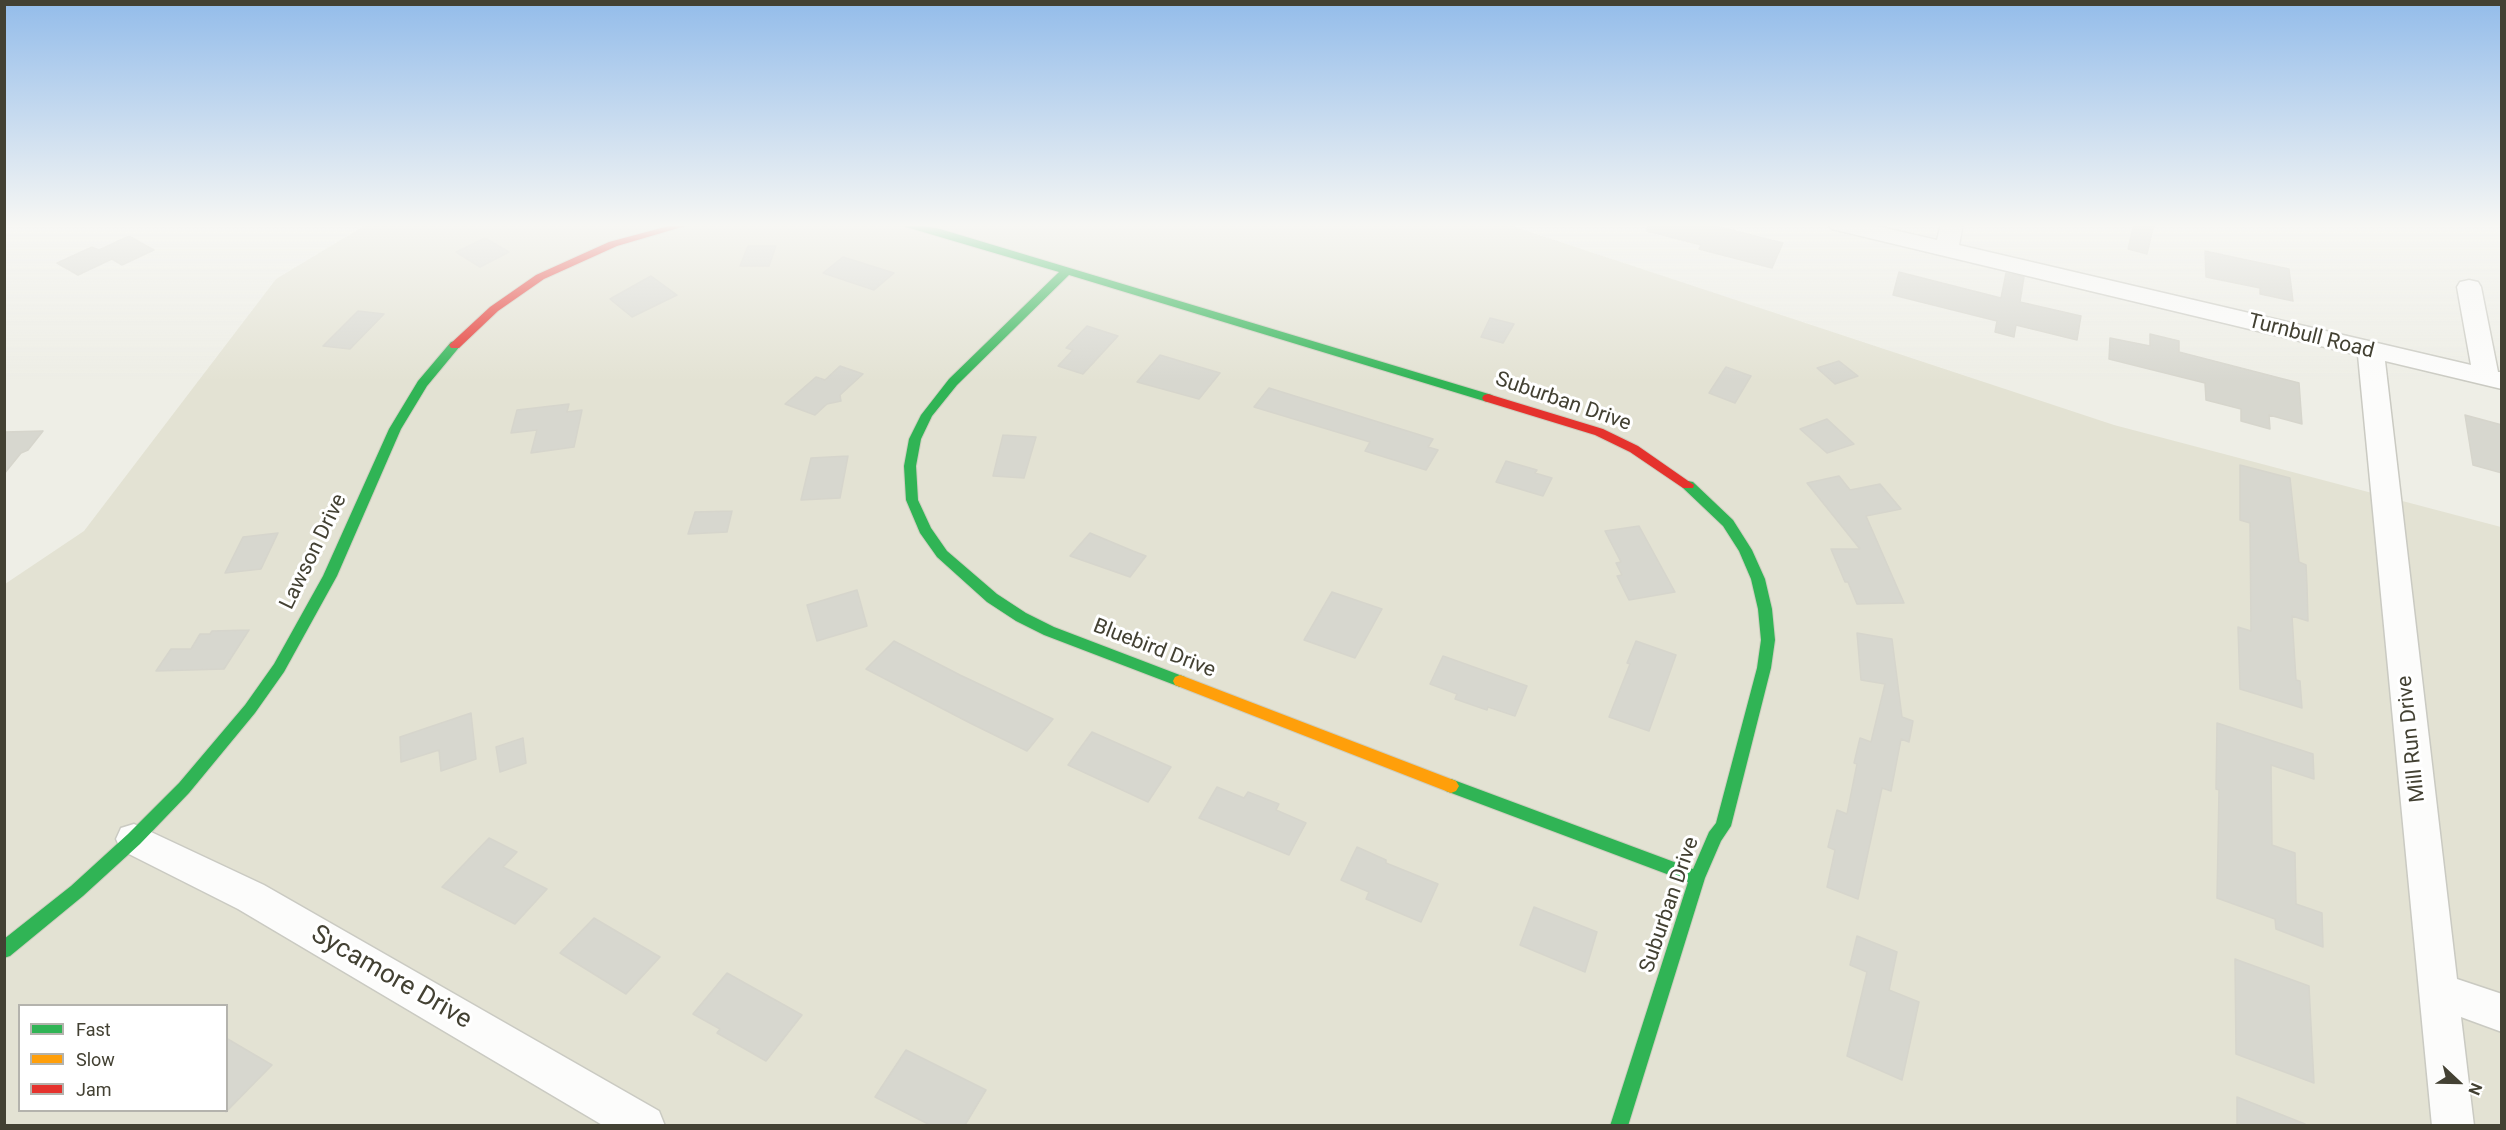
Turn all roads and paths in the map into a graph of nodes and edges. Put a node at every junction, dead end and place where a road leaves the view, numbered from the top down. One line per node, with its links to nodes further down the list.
1 (541, 277): 8 (street, Lawson Drive)
2 (1060, 277): 9 (street, Bluebird Drive)
3 (1085, 277): 9 (street, Suburban Drive)
4 (2060, 277): 6 (street, Turnbull Road)
5 (2469, 287): 7 (street)
6 (2371, 352): 7 (street, Turnbull Road); 11 (street, Mill Run Drive)
7 (2494, 380)
8 (134, 839): 10 (street, Lawson Drive); 13 (street, Sycamore Drive)
9 (1697, 878): 14 (street, Suburban Drive)
10 (4, 950)
11 (2439, 991): 12 (street); 15 (street, Mill Run Drive)
12 (2502, 1013)
13 (644, 1125)
14 (1619, 1125)
15 (2452, 1125)

